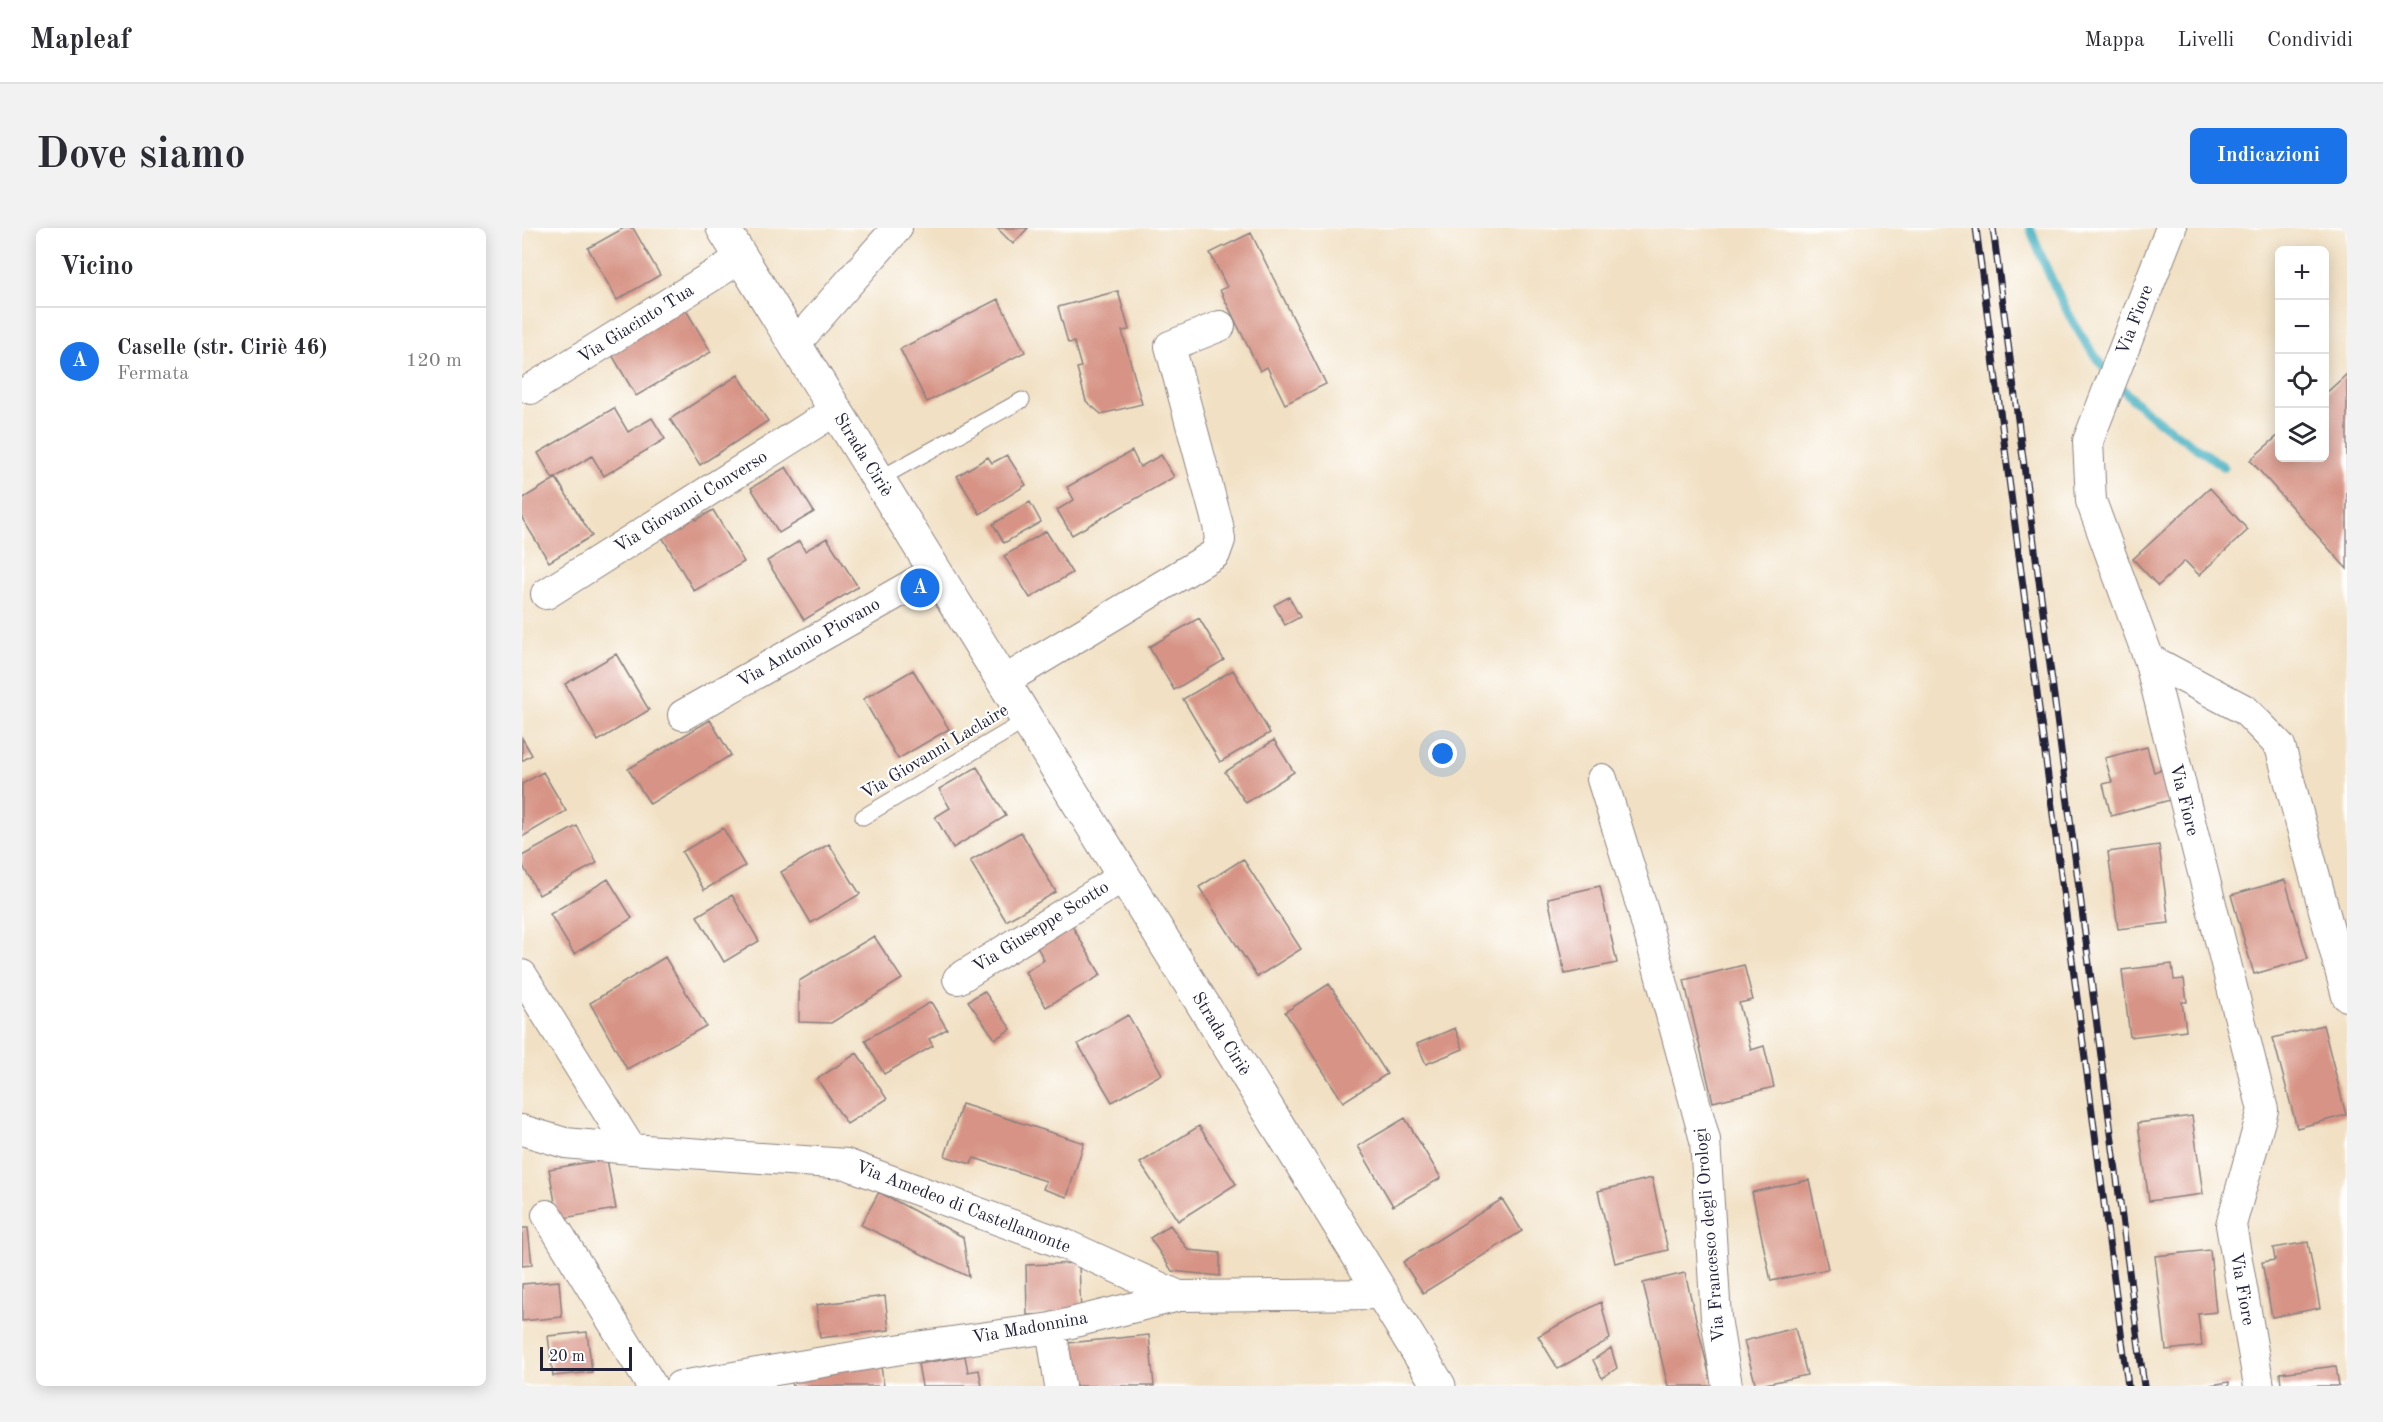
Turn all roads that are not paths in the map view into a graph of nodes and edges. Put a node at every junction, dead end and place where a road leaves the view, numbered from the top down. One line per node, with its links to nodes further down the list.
1 (723, 228): 4 (street, Strada Ciriè)
2 (897, 228): 6 (street)
3 (2171, 228): 13 (street, Via Fiore)
4 (741, 258): 6 (street, Strada Ciriè); 7 (street, Via Giacinto Tua)
5 (1220, 326): 14 (street)
6 (795, 344): 9 (street, Strada Ciriè)
7 (531, 389)
8 (1022, 400): 10 (lane)
9 (836, 410): 10 (street, Strada Ciriè); 12 (street, Via Giovanni Converso)
10 (879, 479): 11 (street, Strada Ciriè)
11 (936, 571): 14 (street, Strada Ciriè); 15 (street, Via Antonio Piovano)
12 (546, 594)
13 (2149, 660): 22 (street); 34 (street, Via Fiore)
14 (1004, 681): 16 (street, Strada Ciriè)
15 (683, 716)
16 (1027, 720): 18 (lane, Via Giovanni Laclaire); 19 (street, Strada Ciriè)
17 (1602, 779): 33 (street, Via Francesco degli Orologi)
18 (863, 818)
19 (1124, 876): 21 (street, Via Giuseppe Scotto); 26 (street, Strada Ciriè)
20 (522, 975): 24 (street)
21 (958, 979)
22 (2347, 996)
23 (522, 1130): 24 (street, Via Amedeo di Castellamonte)
24 (631, 1149): 27 (street, Via Amedeo di Castellamonte)
25 (547, 1215): 29 (street)
26 (1382, 1294): 27 (street, Via Madonnina); 32 (street, Strada Ciriè)
27 (1179, 1296): 28 (street, Via Madonnina)
28 (1051, 1328): 30 (street, Via Madonnina); 31 (street)
29 (652, 1386)
30 (680, 1386)
31 (1060, 1386)
32 (1439, 1386)
33 (1727, 1386)
34 (2259, 1386)

